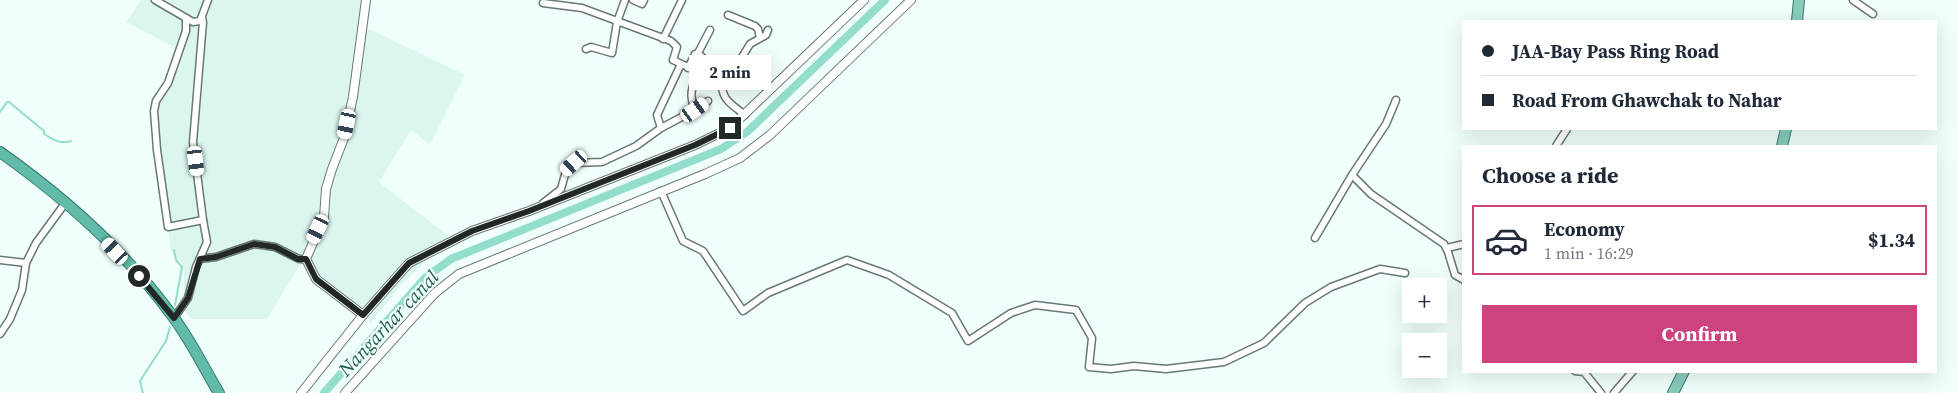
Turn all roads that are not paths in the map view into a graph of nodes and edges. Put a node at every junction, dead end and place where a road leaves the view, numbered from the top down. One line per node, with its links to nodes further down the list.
1 (155, 0): 15 (street)
2 (208, 0): 16 (street)
3 (366, 0): 48 (street)
4 (625, 0): 18 (street)
5 (633, 0): 6 (street)
6 (644, 0)
7 (682, 0): 22 (street)
8 (864, 0): 32 (street)
9 (911, 0): 40 (street)
10 (1799, 0): 17 (main road)
11 (1853, 0): 13 (street)
12 (543, 4): 18 (street)
13 (1872, 14)
14 (728, 15): 21 (street)
15 (186, 18): 16 (street); 43 (street)
16 (202, 18): 43 (street)
17 (1797, 20)
18 (618, 22): 22 (street); 23 (street)
19 (710, 30): 24 (street)
20 (768, 30): 21 (street)
21 (760, 38): 28 (street)
22 (663, 39): 25 (street)
23 (586, 49)
24 (698, 53): 26 (street); 27 (street)
25 (681, 64): 26 (street); 33 (street)
26 (688, 68): 27 (street)
27 (699, 72): 28 (street); 31 (street)
28 (722, 83): 32 (street)
29 (1396, 100): 39 (street)
30 (708, 102): 31 (street)
31 (695, 110): 33 (street)
32 (745, 115): 42 (street)
33 (661, 128): 42 (street)
34 (1566, 130): 36 (street)
35 (1785, 130): 37 (main road)
36 (1557, 145)
37 (1782, 145)
38 (0, 152): 41 (highway)
39 (1352, 175): 44 (street); 46 (street)
40 (661, 191): 51 (street); 61 (street)
41 (66, 202): 50 (street); 54 (highway)
42 (539, 207): 53 (street)
43 (203, 220): 47 (street)
44 (1315, 238)
45 (1462, 244): 46 (street)
46 (1447, 248): 52 (street)
47 (200, 259): 48 (street); 54 (street)
48 (306, 259): 53 (street)
49 (0, 260): 50 (street)
50 (26, 263): 55 (street)
51 (1405, 273)
52 (1462, 279)
53 (363, 315): 60 (street)
54 (174, 318): 59 (highway)
55 (0, 334)
56 (1581, 373): 62 (street)
57 (1631, 373): 63 (street)
58 (1683, 373): 64 (main road)
59 (219, 393)
60 (301, 393)
61 (345, 393)
62 (1601, 393)
63 (1614, 393)
64 (1673, 393)

